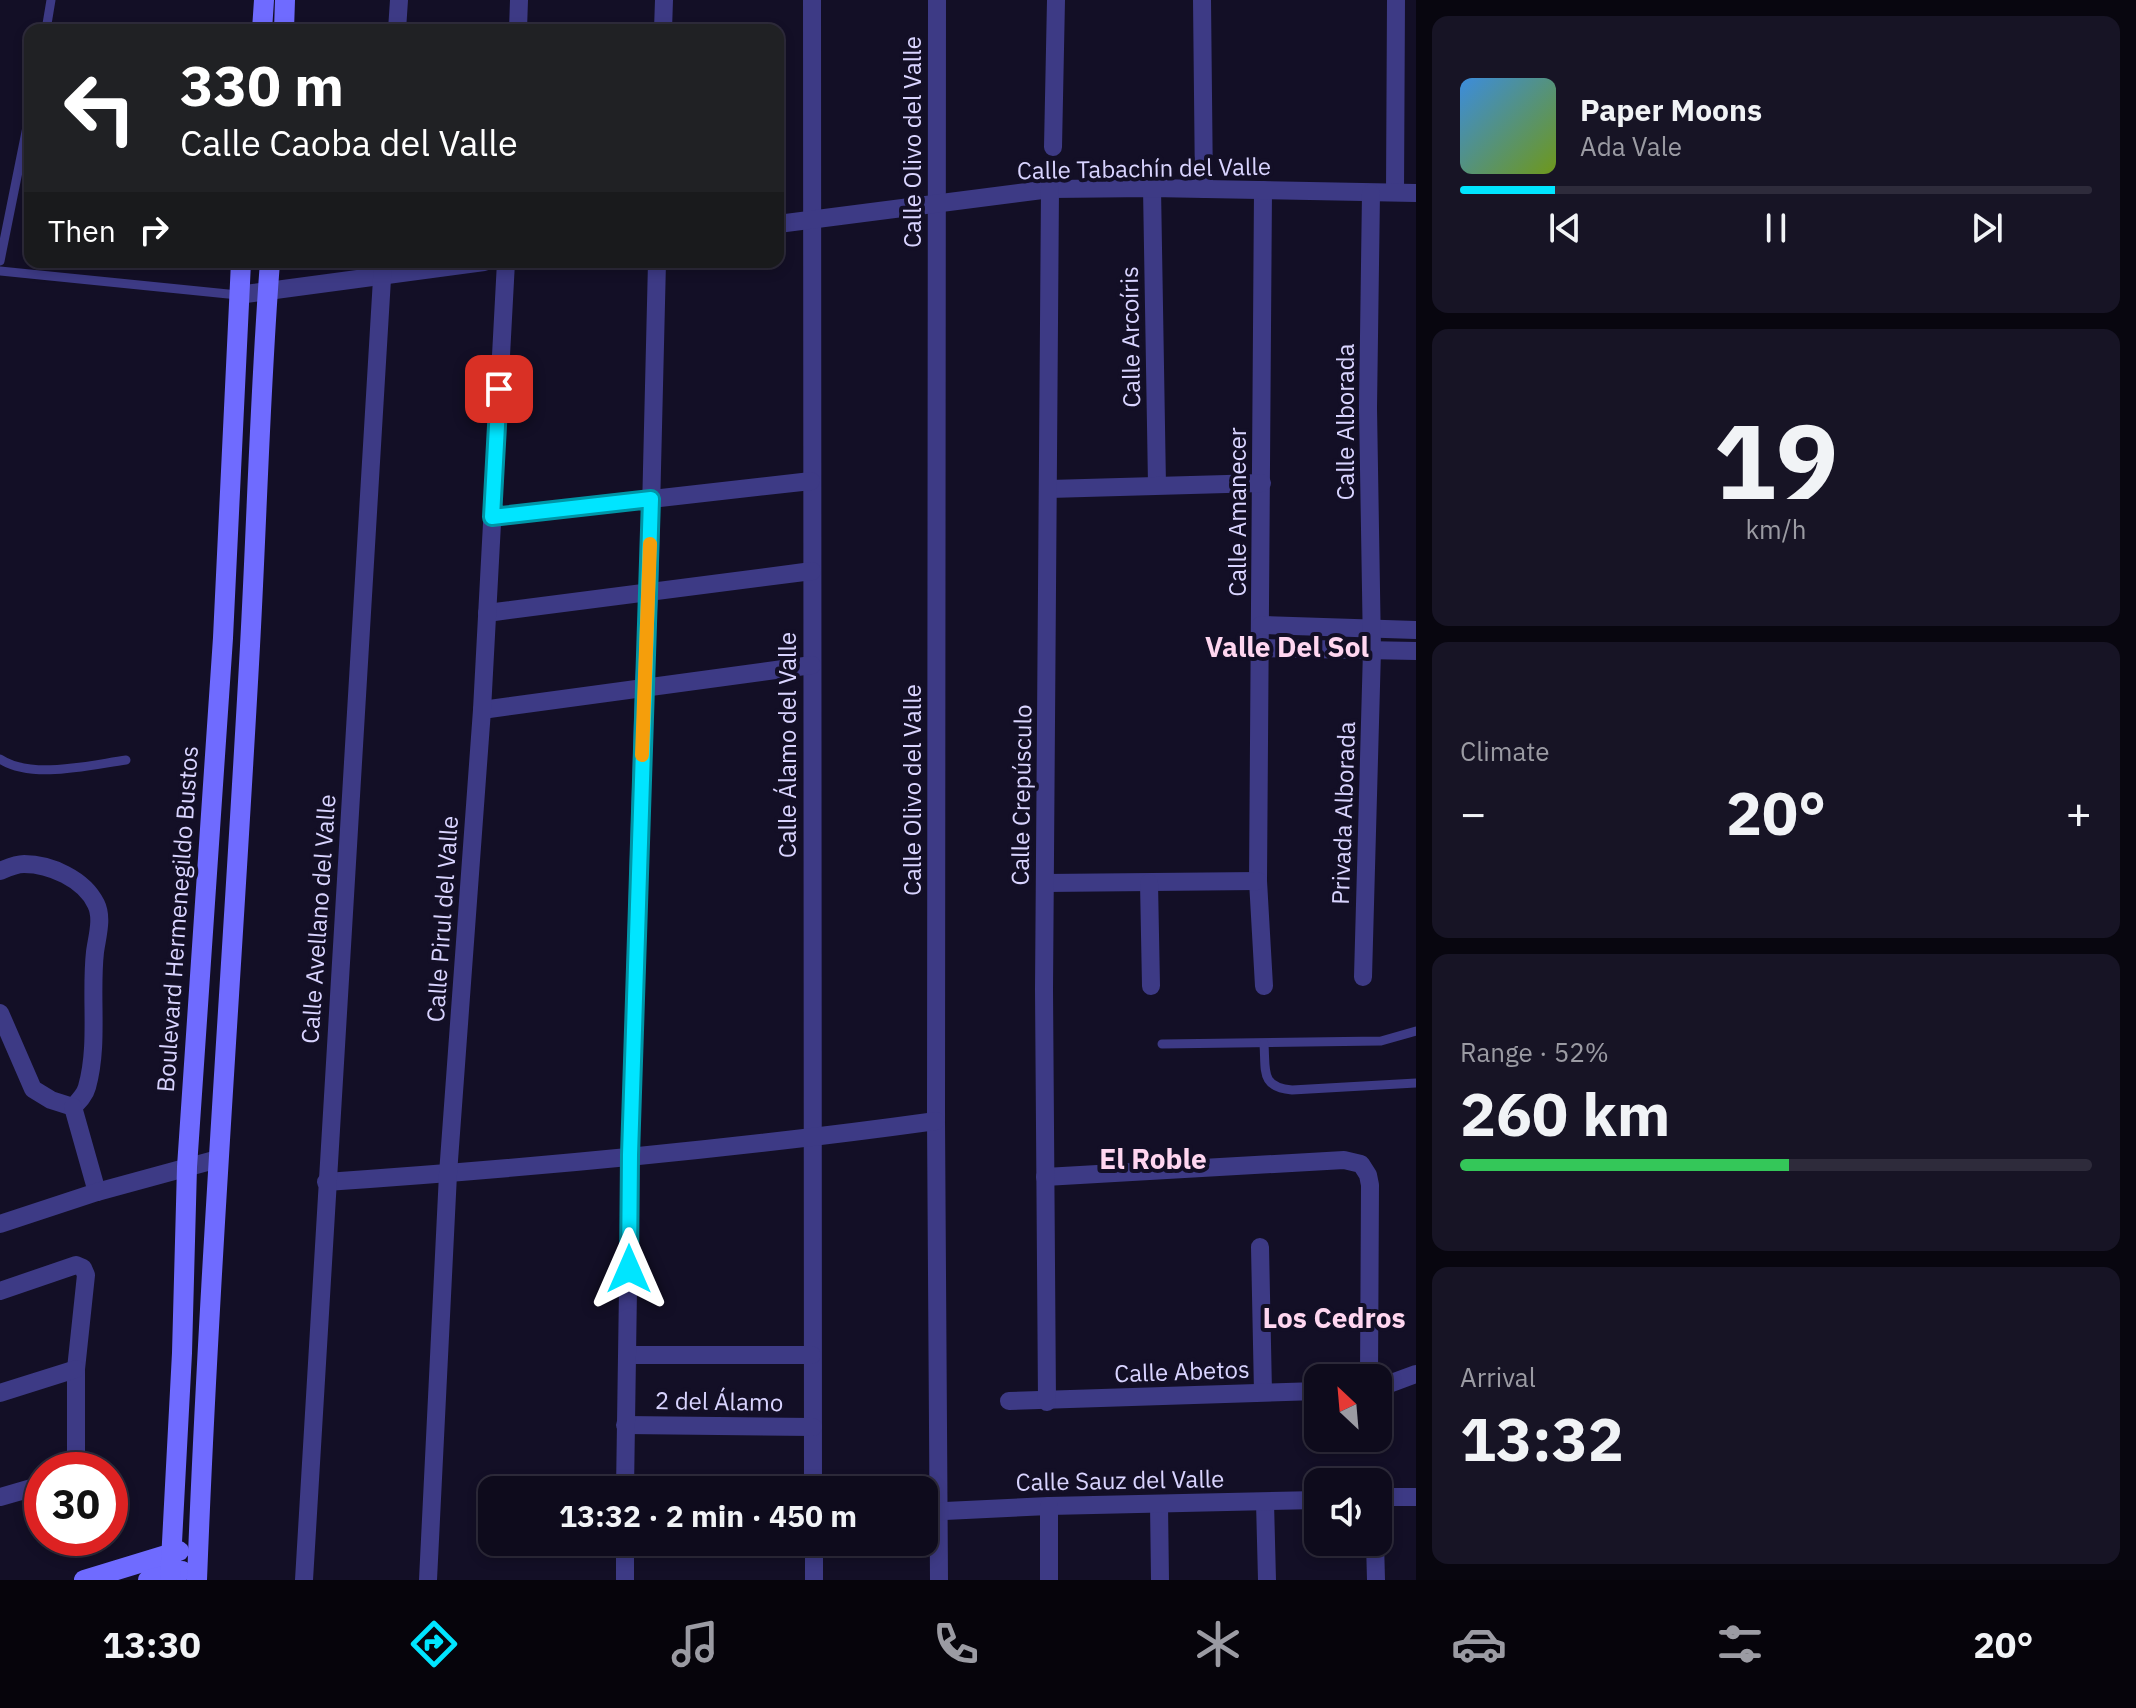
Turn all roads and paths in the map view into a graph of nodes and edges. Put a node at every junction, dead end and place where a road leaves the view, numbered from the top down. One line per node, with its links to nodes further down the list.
1 (51, 0): 12 (lane)
2 (264, 0): 13 (street)
3 (285, 0): 14 (street)
4 (399, 0): 15 (street)
5 (519, 0): 16 (street)
6 (664, 0): 17 (street)
7 (812, 0): 28 (street, Calle Álamo del Valle)
8 (937, 0): 27 (street, Calle Olivo del Valle)
9 (1056, 0): 19 (street)
10 (1202, 0): 22 (street)
11 (1396, 0): 24 (street)
12 (47, 24)
13 (262, 24)
14 (284, 24)
15 (397, 24)
16 (518, 24)
17 (663, 24)
18 (24, 142): 30 (lane)
19 (1053, 147)
20 (1152, 188): 21 (street, Calle Tabachín del Valle); 22 (street, Calle Tabachín del Valle); 41 (street, Calle Arcoíris)
21 (1050, 189): 27 (street, Calle Tabachín del Valle); 42 (street, Calle Crepúsculo)
22 (1204, 189): 23 (street, Calle Tabachín del Valle)
23 (1263, 190): 25 (street, Calle Tabachín del Valle); 40 (street, Calle Amanecer)
24 (1395, 192): 25 (street, Calle Tabachín del Valle); 26 (street, Calle Tabachín del Valle)
25 (1371, 193): 49 (street, Calle Alborada)
26 (1416, 193)
27 (937, 203): 28 (street, Calle Tabachín del Valle); 72 (street, Calle Olivo del Valle)
28 (812, 220): 29 (street, Calle Tabachín del Valle); 39 (street, Calle Álamo del Valle)
29 (784, 223)
30 (0, 261)
31 (240, 268): 38 (street, Boulevard Hermenegildo Bustos)
32 (270, 268): 37 (street)
33 (506, 268): 44 (street, Calle Pirul del Valle)
34 (657, 268): 43 (street)
35 (382, 269): 37 (street); 79 (street, Calle Avellano del Valle)
36 (0, 271): 38 (lane)
37 (268, 293): 38 (street); 75 (street)
38 (238, 295): 76 (street, Boulevard Hermenegildo Bustos)
39 (811, 481): 43 (street); 45 (street, Calle Álamo del Valle)
40 (1262, 483): 41 (street); 48 (street, Calle Amanecer)
41 (1157, 485): 42 (street)
42 (1049, 489): 61 (street, Calle Crepúsculo)
43 (651, 499): 44 (street); 46 (street)
44 (492, 517): 47 (street, Calle Pirul del Valle)
45 (812, 571): 46 (street); 54 (street, Calle Álamo del Valle)
46 (649, 593): 47 (street); 55 (street)
47 (487, 613): 56 (street, Calle Pirul del Valle)
48 (1261, 625): 49 (street); 51 (street, Calle Amanecer)
49 (1372, 629): 50 (street); 52 (street, Calle Alborada)
50 (1416, 630)
51 (1261, 648): 52 (street); 60 (street, Calle Amanecer)
52 (1372, 650): 53 (street); 63 (street, Privada Alborada)
53 (1416, 651)
54 (812, 665): 55 (street); 73 (street, Calle Álamo del Valle)
55 (644, 687): 56 (street); 74 (street)
56 (482, 710): 77 (street, Calle Pirul del Valle)
57 (0, 759): 58 (lane)
58 (126, 760)
59 (0, 871): 71 (street)
60 (1258, 881): 62 (street); 65 (street, Calle Amanecer)
61 (1045, 883): 62 (street); 78 (street, Calle Crepúsculo)
62 (1149, 883): 64 (street)
63 (1363, 977)
64 (1151, 986)
65 (1264, 986)
66 (0, 1013): 71 (street)
67 (1416, 1031): 69 (lane)
68 (1162, 1044): 69 (lane)
69 (1264, 1044): 70 (lane)
70 (1416, 1083)
71 (73, 1107): 80 (street)
72 (936, 1121): 73 (street); 100 (street, Calle Olivo del Valle)
73 (815, 1136): 74 (street); 85 (street, Calle Álamo del Valle)
74 (630, 1155): 77 (street); 84 (street)
75 (218, 1159): 76 (street); 110 (street)
76 (187, 1167): 80 (street); 115 (street, Boulevard Hermenegildo Bustos)
77 (448, 1174): 79 (street); 120 (street, Calle Pirul del Valle)
78 (1045, 1177): 86 (street); 94 (street, Calle Crepúsculo)
79 (326, 1182): 119 (street, Calle Avellano del Valle)
80 (97, 1192): 81 (street)
81 (0, 1224)
82 (1260, 1247): 91 (street)
83 (0, 1291): 87 (street)
84 (629, 1355): 85 (street); 95 (street)
85 (812, 1355): 96 (street, Calle Álamo del Valle)
86 (1369, 1364)
87 (76, 1369): 92 (street); 97 (street)
88 (1416, 1374): 89 (street)
89 (1392, 1383)
90 (1304, 1391): 91 (street, Calle Abetos)
91 (1263, 1392): 94 (street, Calle Abetos)
92 (0, 1393)
93 (1009, 1401): 94 (street, Calle Abetos)
94 (1047, 1402)
95 (625, 1425): 96 (street, 2 del Álamo); 98 (street)
96 (813, 1427): 99 (street, Calle Álamo del Valle)
97 (76, 1452)
98 (625, 1476)
99 (813, 1476)
100 (931, 1476)
101 (24, 1490): 102 (street)
102 (0, 1497)
103 (1392, 1497): 104 (street)
104 (1416, 1497)
105 (1304, 1501): 106 (street, Calle Sauz del Valle)
106 (1265, 1502): 107 (street, Calle Sauz del Valle); 126 (street)
107 (1159, 1504): 108 (street, Calle Sauz del Valle); 125 (street)
108 (1049, 1506): 109 (street, Calle Sauz del Valle); 124 (street)
109 (938, 1512)
110 (198, 1545): 115 (street); 116 (street)
111 (625, 1556): 121 (street)
112 (814, 1556): 122 (street)
113 (936, 1556): 123 (street, Calle Olivo del Valle)
114 (1375, 1556): 127 (street)
115 (170, 1569): 116 (street); 117 (street); 118 (street)
116 (197, 1573)
117 (84, 1580)
118 (148, 1580)
119 (304, 1580)
120 (428, 1580)
121 (625, 1580)
122 (814, 1580)
123 (939, 1580)
124 (1049, 1580)
125 (1160, 1580)
126 (1267, 1580)
127 (1376, 1580)

